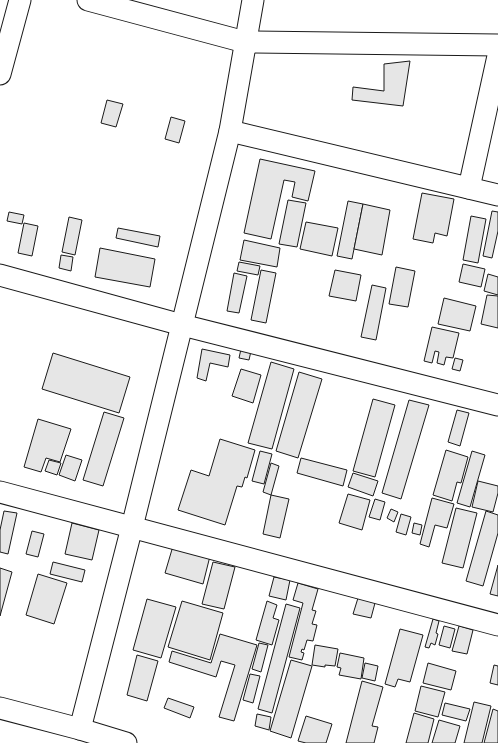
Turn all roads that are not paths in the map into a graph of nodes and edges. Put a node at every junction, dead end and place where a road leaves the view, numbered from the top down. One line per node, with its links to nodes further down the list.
1 (20, 0): 7 (street)
2 (88, 0): 4 (street)
3 (253, 0): 4 (street)
4 (245, 42): 5 (street); 8 (street)
5 (498, 45)
6 (498, 56): 9 (street)
7 (0, 74)
8 (230, 131): 9 (street); 12 (street)
9 (469, 188): 10 (street)
10 (498, 195)
11 (0, 275): 12 (street)
12 (182, 325): 13 (street); 15 (street)
13 (498, 405)
14 (0, 492): 15 (street)
15 (132, 528): 16 (street); 18 (street)
16 (498, 625)
17 (0, 708): 18 (street)
18 (80, 729): 19 (street)
19 (126, 743)

